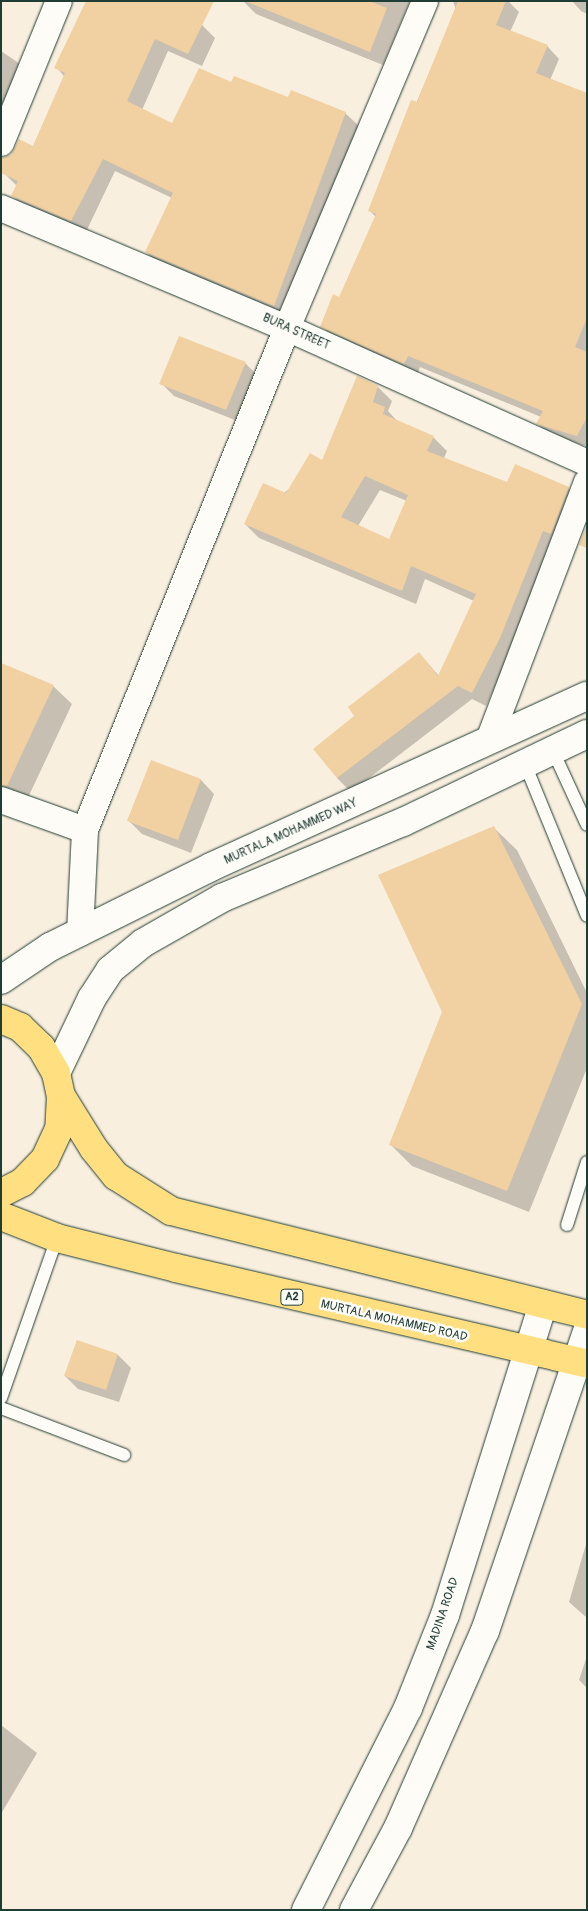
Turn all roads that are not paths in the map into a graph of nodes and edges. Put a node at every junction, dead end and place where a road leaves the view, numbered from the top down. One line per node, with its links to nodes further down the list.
1 (59, 1): 3 (street)
2 (425, 1): 5 (street)
3 (1, 142)
4 (1, 208): 5 (street, BURA STREET)
5 (287, 328): 6 (street, BURA STREET); 15 (street)
6 (587, 463)
7 (587, 482): 10 (street)
8 (587, 696): 10 (main road, MURTALA MOHAMMED WAY)
9 (587, 734): 11 (main road)
10 (490, 740): 17 (main road, MURTALA MOHAMMED WAY)
11 (553, 751): 12 (main road); 14 (lane)
12 (525, 764): 16 (lane); 20 (main road)
13 (1, 800): 15 (street)
14 (587, 825)
15 (85, 830): 17 (street)
16 (587, 916)
17 (80, 933): 18 (main road, MURTALA MOHAMMED WAY)
18 (1, 980)
19 (1, 1019): 20 (highway)
20 (58, 1085): 22 (highway); 26 (highway)
21 (587, 1162): 24 (lane)
22 (1, 1193)
23 (1, 1216): 25 (highway, MURTALA MOHAMMED ROAD / A2)
24 (567, 1226)
25 (57, 1238): 29 (highway, MURTALA MOHAMMED ROAD / A2); 31 (lane)
26 (542, 1304): 27 (highway); 29 (main road, MADINA ROAD)
27 (587, 1315)
28 (587, 1331): 30 (main road)
29 (528, 1351): 30 (highway, MURTALA MOHAMMED ROAD / A2); 34 (main road, MADINA ROAD)
30 (581, 1363): 35 (main road)
31 (1, 1398)
32 (1, 1408): 33 (lane)
33 (124, 1455)
34 (306, 1910)
35 (354, 1910)

